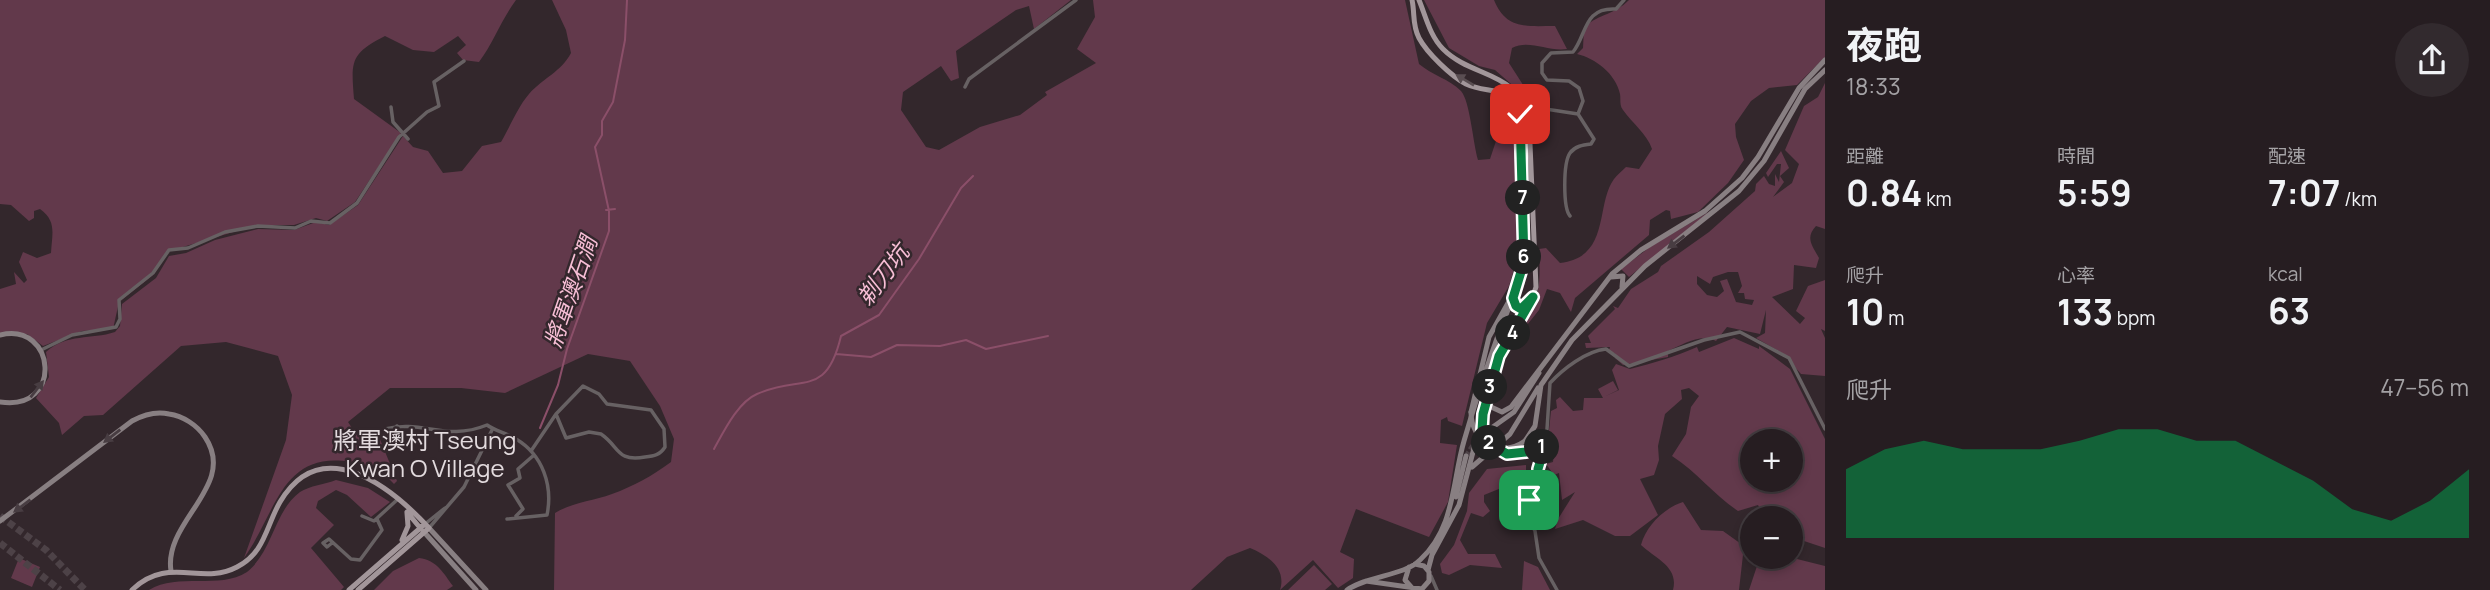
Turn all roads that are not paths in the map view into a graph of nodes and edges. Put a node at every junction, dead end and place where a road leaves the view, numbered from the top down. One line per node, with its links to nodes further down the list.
1 (1076, 0): 11 (street)
2 (1412, 0): 6 (main road)
3 (1419, 0): 5 (main road)
4 (1624, 0): 15 (street)
5 (1434, 37): 6 (main road); 12 (main road)
6 (1427, 49): 23 (main road, one-way to 6)
7 (1825, 60): 10 (main road)
8 (464, 61): 17 (street)
9 (1825, 69): 10 (main road)
10 (1813, 76): 20 (main road); 21 (main road, one-way to 21)
11 (965, 87)
12 (1524, 105): 14 (street); 16 (main road)
13 (391, 107): 17 (street)
14 (1541, 110): 15 (street); 16 (street)
15 (1578, 114): 19 (street)
16 (1529, 120): 22 (main road)
17 (402, 133): 18 (street); 25 (street)
18 (408, 139)
19 (1570, 216)
20 (1603, 283): 21 (main road); 26 (main road)
21 (1620, 291): 27 (main road)
22 (1533, 297): 23 (main road); 28 (main road)
23 (1513, 298): 27 (main road, bridge); 43 (main road)
24 (0, 335): 25 (main road)
25 (41, 350): 29 (main road, one-way to 25)
26 (1554, 350): 28 (main road); 33 (main road)
27 (1547, 374): 38 (main road)
28 (1489, 389): 31 (main road)
29 (0, 402)
30 (556, 414): 30 (street); 39 (street)
31 (1483, 414): 38 (main road); 41 (main road)
32 (397, 426): 32 (street); 36 (street)
33 (1490, 429)
34 (1825, 429): 37 (street)
35 (492, 430): 36 (street); 36 (street); 39 (street)
36 (482, 434): 50 (street)
37 (1540, 445): 38 (street); 66 (street)
38 (1496, 450): 41 (main road)
39 (533, 453): 46 (street); 46 (street)
40 (1466, 456): 43 (main road)
41 (1466, 484): 55 (main road)
42 (400, 501): 44 (main road); 47 (street); 50 (main road); 54 (main road)
43 (1452, 506): 53 (main road)
44 (407, 513): 50 (main road); 52 (main road)
45 (362, 516): 47 (street)
46 (516, 516): 48 (street)
47 (377, 519): 51 (street)
48 (507, 519)
49 (0, 521): 54 (main road, one-way to 49)
50 (425, 528): 52 (main road); 61 (main road); 62 (main road); 63 (main road)
51 (332, 543)
52 (395, 547): 60 (main road)
53 (1412, 566): 55 (main road); 56 (main road); 57 (main road)
54 (171, 571): 59 (main road)
55 (1429, 572): 58 (main road); 65 (street)
56 (1365, 581): 57 (main road); 64 (main road)
57 (1414, 589): 58 (main road)
58 (1424, 589)
59 (132, 590)
60 (349, 590)
61 (358, 590)
62 (476, 590)
63 (486, 590)
64 (1347, 590)
65 (1437, 590)
66 (1557, 590)

